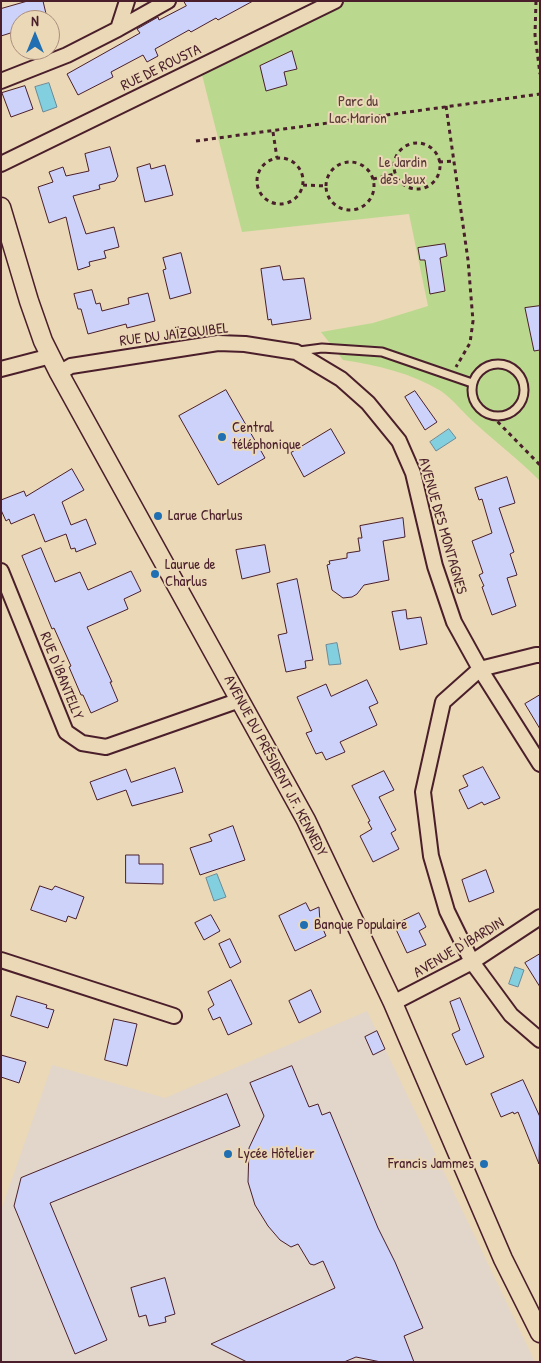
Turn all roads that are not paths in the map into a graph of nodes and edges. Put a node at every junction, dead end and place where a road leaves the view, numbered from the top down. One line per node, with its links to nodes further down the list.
1 (127, 1): 4 (street)
2 (168, 1): 4 (street)
3 (335, 1): 6 (street, RUE DE ROUSTA)
4 (118, 29): 5 (street)
5 (1, 81)
6 (1, 164)
7 (1, 206): 9 (street, AVENUE DU PRÉSIDENT J.F. KENNEDY)
8 (296, 352): 11 (street, RUE DU JAÏZQUIBEL); 12 (lane); 15 (street, AVENUE DES MONTAGNES)
9 (51, 356): 10 (street); 11 (street, AVENUE DU PRÉSIDENT J.F. KENNEDY)
10 (1, 369)
11 (59, 374): 16 (street, AVENUE DU PRÉSIDENT J.F. KENNEDY)
12 (472, 383): 12 (lane)
13 (1, 571): 16 (street, RUE D'IBANTELLY)
14 (540, 655): 15 (street)
15 (480, 669): 17 (street, AVENUE DES MONTAGNES); 20 (street)
16 (240, 700): 21 (street, AVENUE DU PRÉSIDENT J.F. KENNEDY)
17 (540, 764)
18 (540, 917): 20 (street, AVENUE D'IBARDIN)
19 (1, 960): 22 (street)
20 (472, 962): 21 (street, AVENUE D'IBARDIN); 23 (street)
21 (393, 1003): 24 (street, AVENUE DU PRÉSIDENT J.F. KENNEDY)
22 (174, 1016)
23 (540, 1040)
24 (540, 1333)

